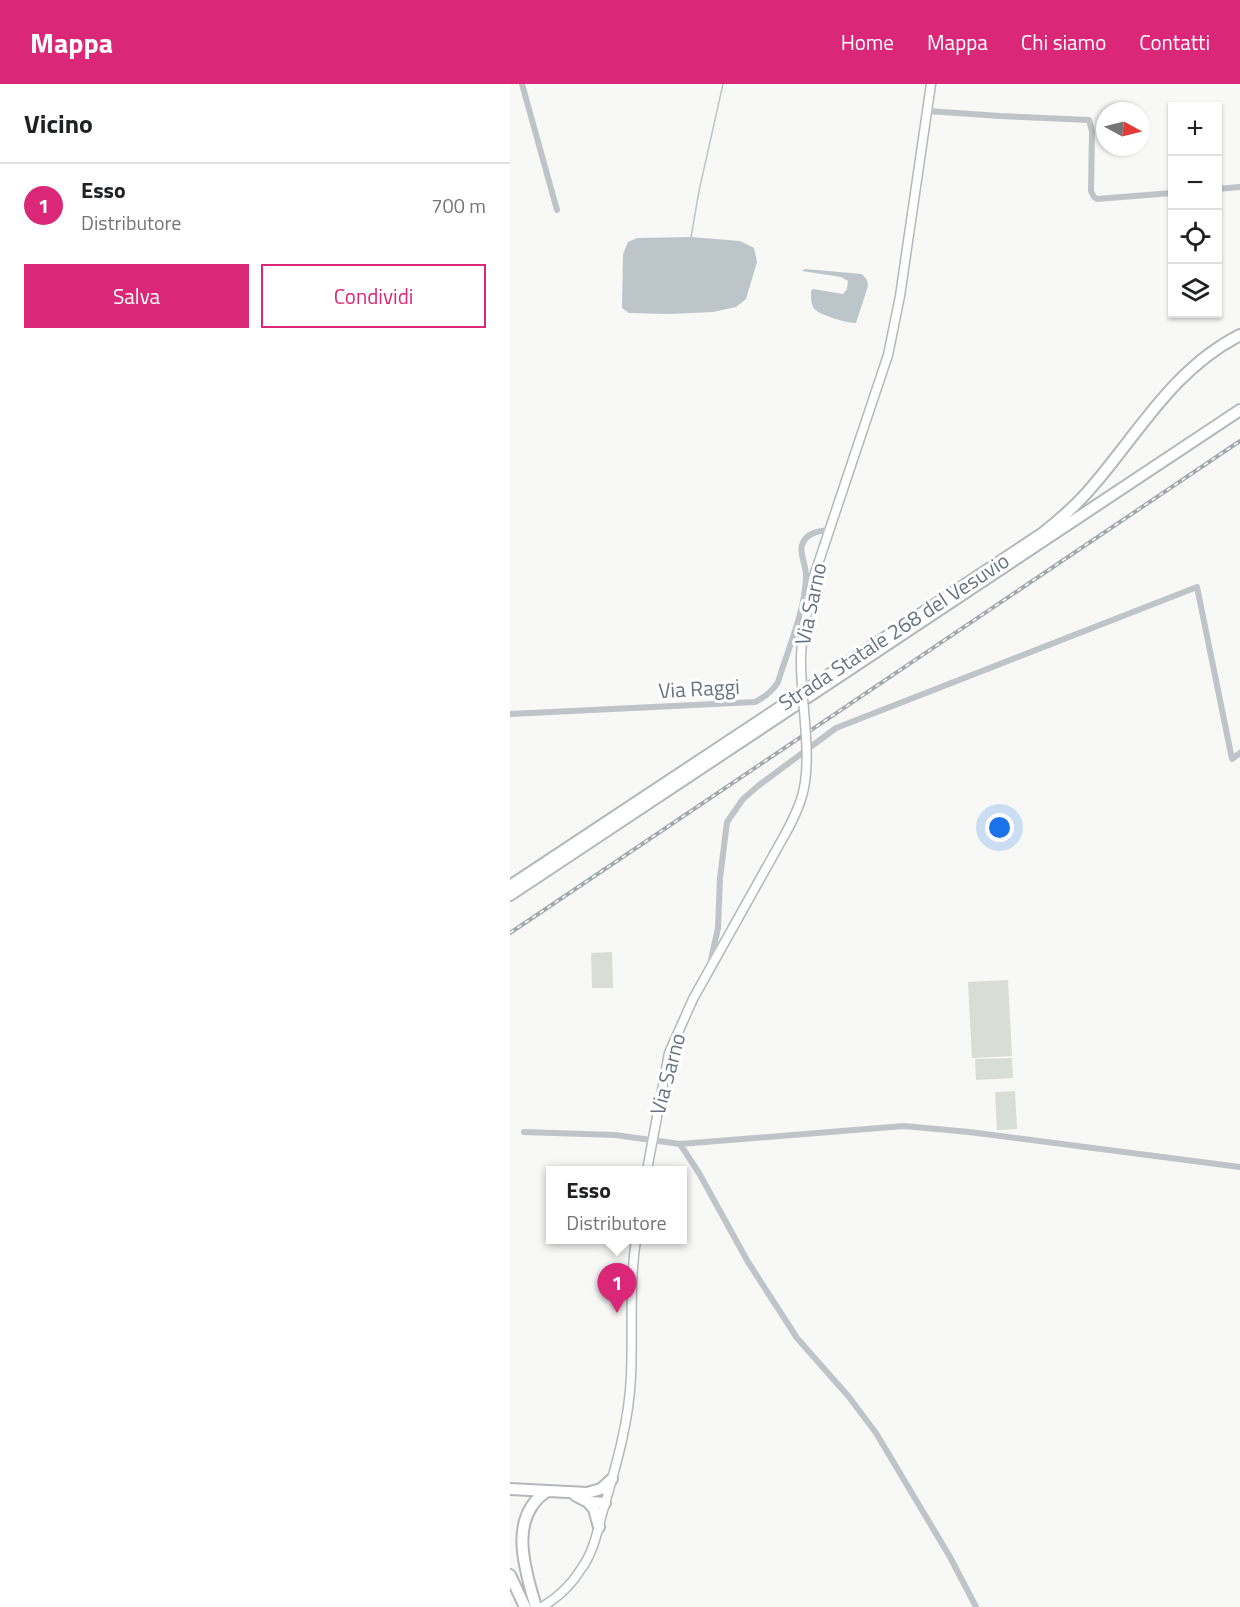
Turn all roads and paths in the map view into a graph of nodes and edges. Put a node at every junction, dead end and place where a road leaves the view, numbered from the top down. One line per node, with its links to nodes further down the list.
1 (522, 84): 7 (street)
2 (931, 84): 3 (street, Via Sarno)
3 (928, 111): 6 (street); 10 (street, Via Sarno)
4 (1240, 187): 5 (street)
5 (1222, 189)
6 (1168, 193)
7 (557, 210)
8 (1236, 337): 13 (highway, Strada Statale 268 del Vesuvio)
9 (1240, 410): 13 (highway, Strada Statale 268 del Vesuvio)
10 (829, 530): 11 (street, Via Raggi); 14 (street, Via Sarno, bridge)
11 (510, 714)
12 (1240, 753): 14 (street)
13 (512, 892)
14 (708, 973): 16 (street, Via Sarno)
15 (524, 1132): 16 (street)
16 (652, 1140): 17 (street); 18 (street, Via Sarno)
17 (680, 1144): 19 (street); 32 (street)
18 (648, 1166)
19 (1240, 1167)
20 (636, 1244): 21 (street)
21 (612, 1479): 24 (highway); 25 (street)
22 (510, 1489): 23 (highway)
23 (547, 1491): 24 (highway); 30 (highway)
24 (587, 1498): 25 (highway); 26 (highway)
25 (605, 1503): 26 (street)
26 (599, 1527): 31 (street)
27 (514, 1564): 30 (highway)
28 (510, 1575): 29 (highway)
29 (525, 1607)
30 (535, 1607)
31 (542, 1607)
32 (976, 1607)

